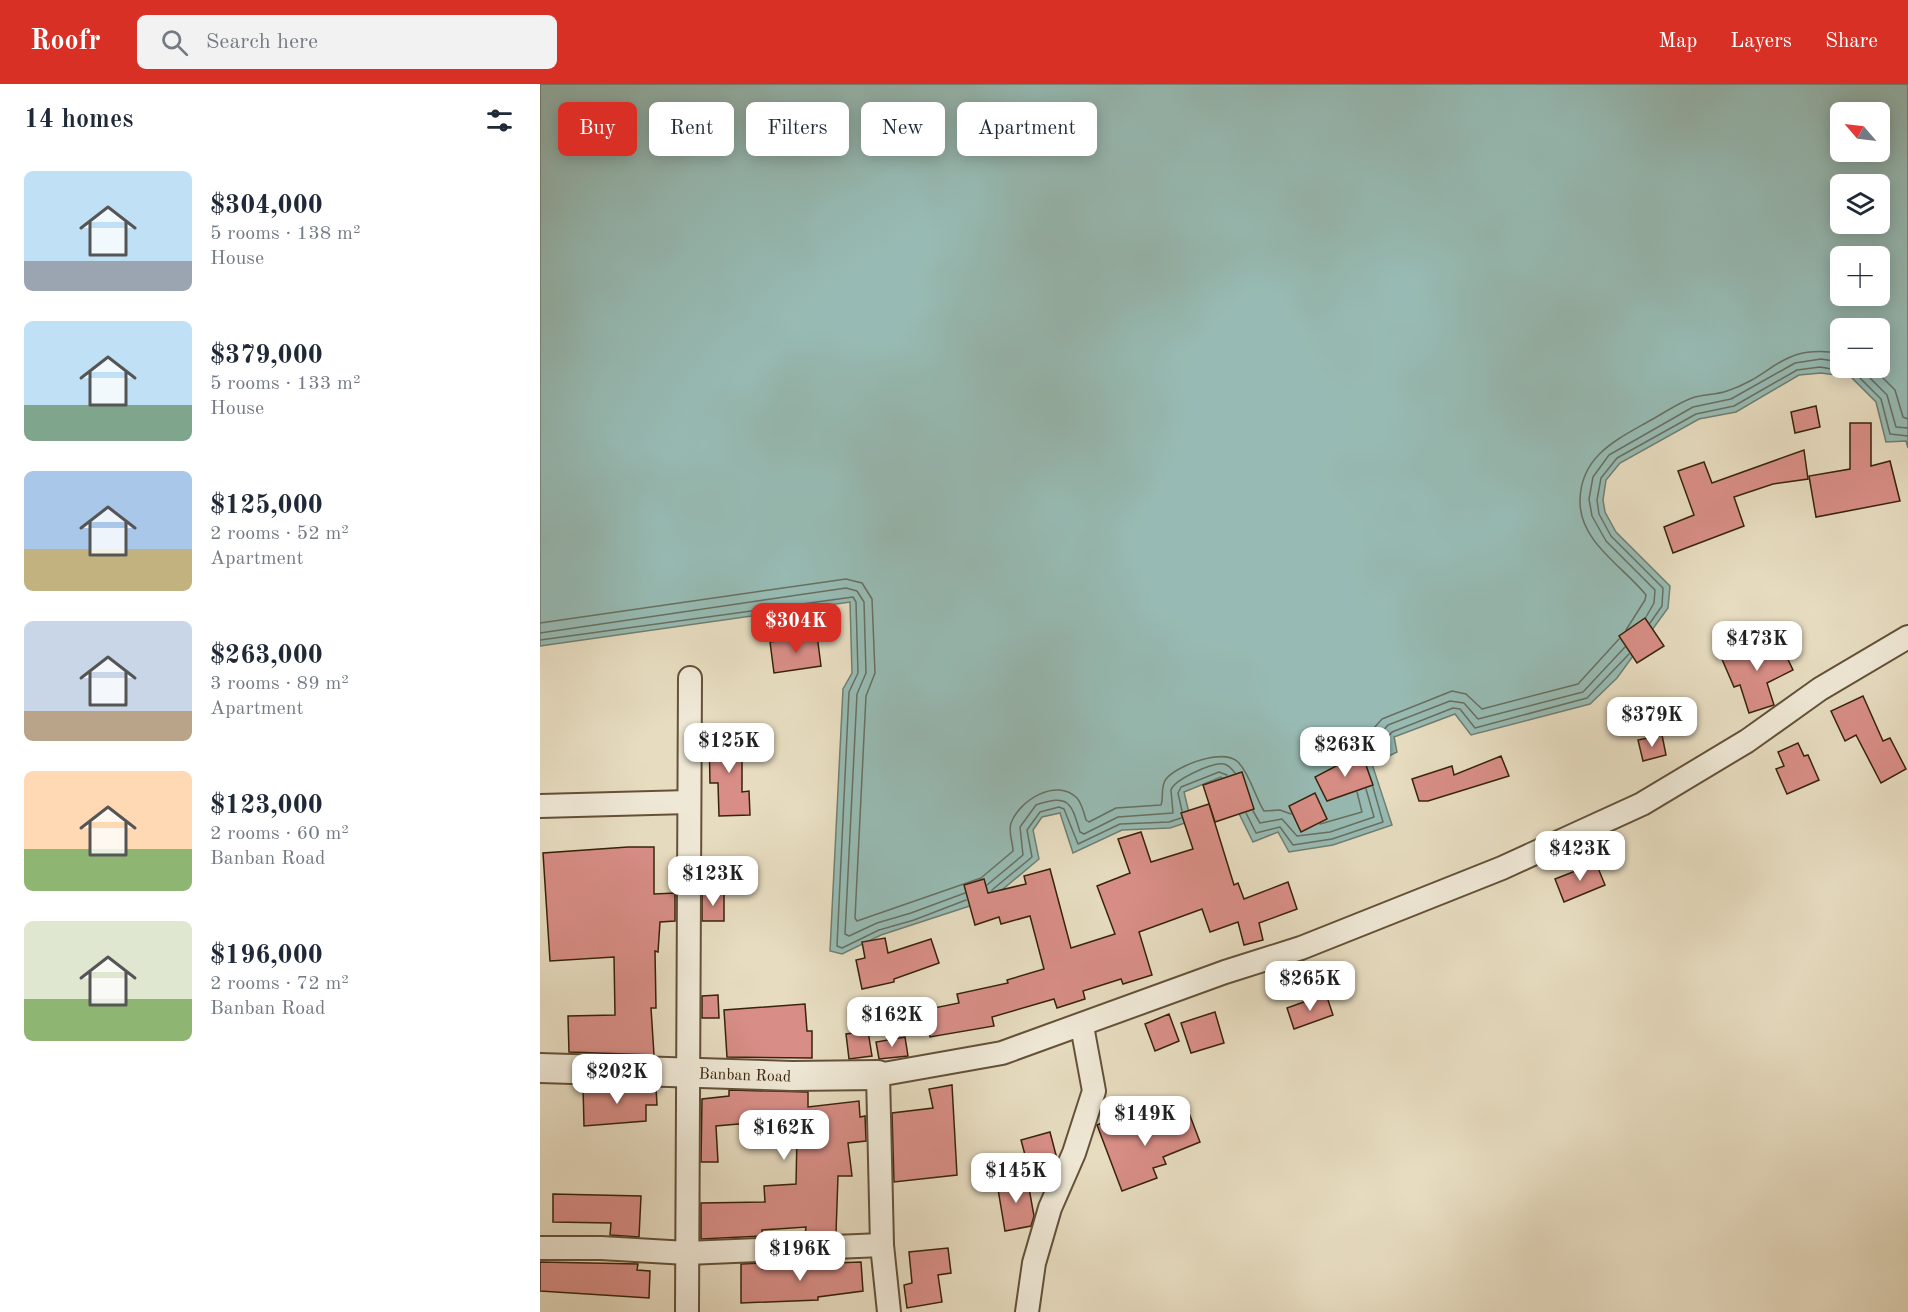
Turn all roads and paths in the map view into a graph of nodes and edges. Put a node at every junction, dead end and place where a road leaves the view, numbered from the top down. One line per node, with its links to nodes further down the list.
1 (1908, 637): 5 (street)
2 (690, 678): 3 (street)
3 (689, 802): 4 (street); 7 (street)
4 (540, 806)
5 (1082, 1026): 8 (street); 14 (street)
6 (540, 1068): 7 (street, Banban Road)
7 (686, 1072): 8 (street, Banban Road); 11 (street)
8 (878, 1075): 9 (street)
9 (882, 1245): 11 (street); 13 (street)
10 (540, 1248): 11 (street)
11 (687, 1253): 12 (street)
12 (687, 1312)
13 (889, 1312)
14 (1027, 1312)

